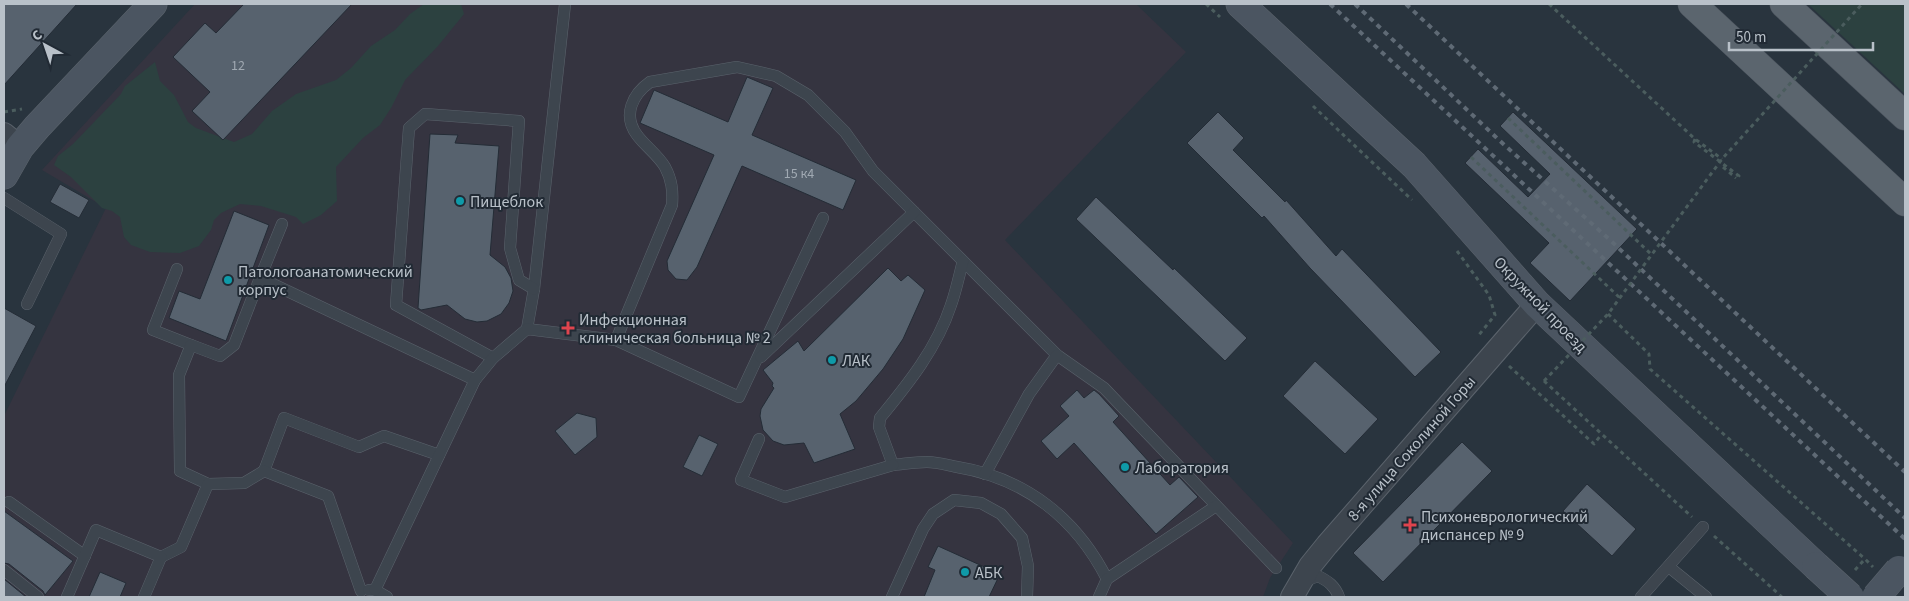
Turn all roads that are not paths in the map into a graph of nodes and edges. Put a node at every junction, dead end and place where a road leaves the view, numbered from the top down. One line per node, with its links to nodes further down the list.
1 (153, 4): 7 (street)
2 (565, 4): 17 (lane)
3 (1692, 4): 10 (main road)
4 (1784, 4): 6 (main road)
5 (1233, 14): 19 (street, Окружной проезд)
6 (1905, 116)
7 (12, 141): 8 (street)
8 (4, 175)
9 (4, 198): 18 (lane)
10 (1905, 202)
11 (914, 212): 14 (lane); 21 (lane); 25 (lane)
12 (823, 218): 25 (lane)
13 (282, 224): 16 (lane)
14 (963, 261): 23 (lane); 29 (lane)
15 (177, 269): 22 (lane)
16 (260, 278): 22 (lane); 26 (lane)
17 (534, 289): 20 (lane); 24 (lane)
18 (27, 304)
19 (1537, 304): 44 (street, 8-я улица Соколиной Горы); 56 (street, Окружной проезд, bridge)
20 (527, 329): 21 (lane); 24 (lane)
21 (616, 340): 25 (lane)
22 (191, 345): 32 (lane)
23 (1057, 354): 31 (lane); 34 (lane)
24 (493, 358): 26 (lane)
25 (756, 362)
26 (474, 380): 28 (lane)
27 (759, 439): 29 (lane)
28 (439, 454): 30 (lane); 43 (lane)
29 (893, 465): 31 (lane)
30 (264, 471): 32 (lane); 45 (lane)
31 (985, 474): 42 (lane)
32 (208, 484): 37 (lane)
33 (9, 502): 36 (lane)
34 (1216, 506): 40 (lane); 42 (lane)
35 (1703, 527): 39 (lane)
36 (85, 556): 37 (lane); 47 (lane)
37 (161, 557): 48 (lane)
38 (1905, 563): 57 (street, bridge)
39 (1669, 567): 54 (lane); 55 (lane)
40 (1276, 568)
41 (4, 570): 46 (lane)
42 (1107, 579): 52 (lane)
43 (375, 590): 45 (lane); 49 (lane)
44 (1294, 593): 53 (lane)
45 (359, 594)
46 (38, 597)
47 (67, 597)
48 (144, 597)
49 (387, 597)
50 (892, 597): 51 (lane)
51 (1027, 597)
52 (1099, 597)
53 (1339, 597)
54 (1642, 597)
55 (1706, 597)
56 (1850, 597)
57 (1876, 597)

